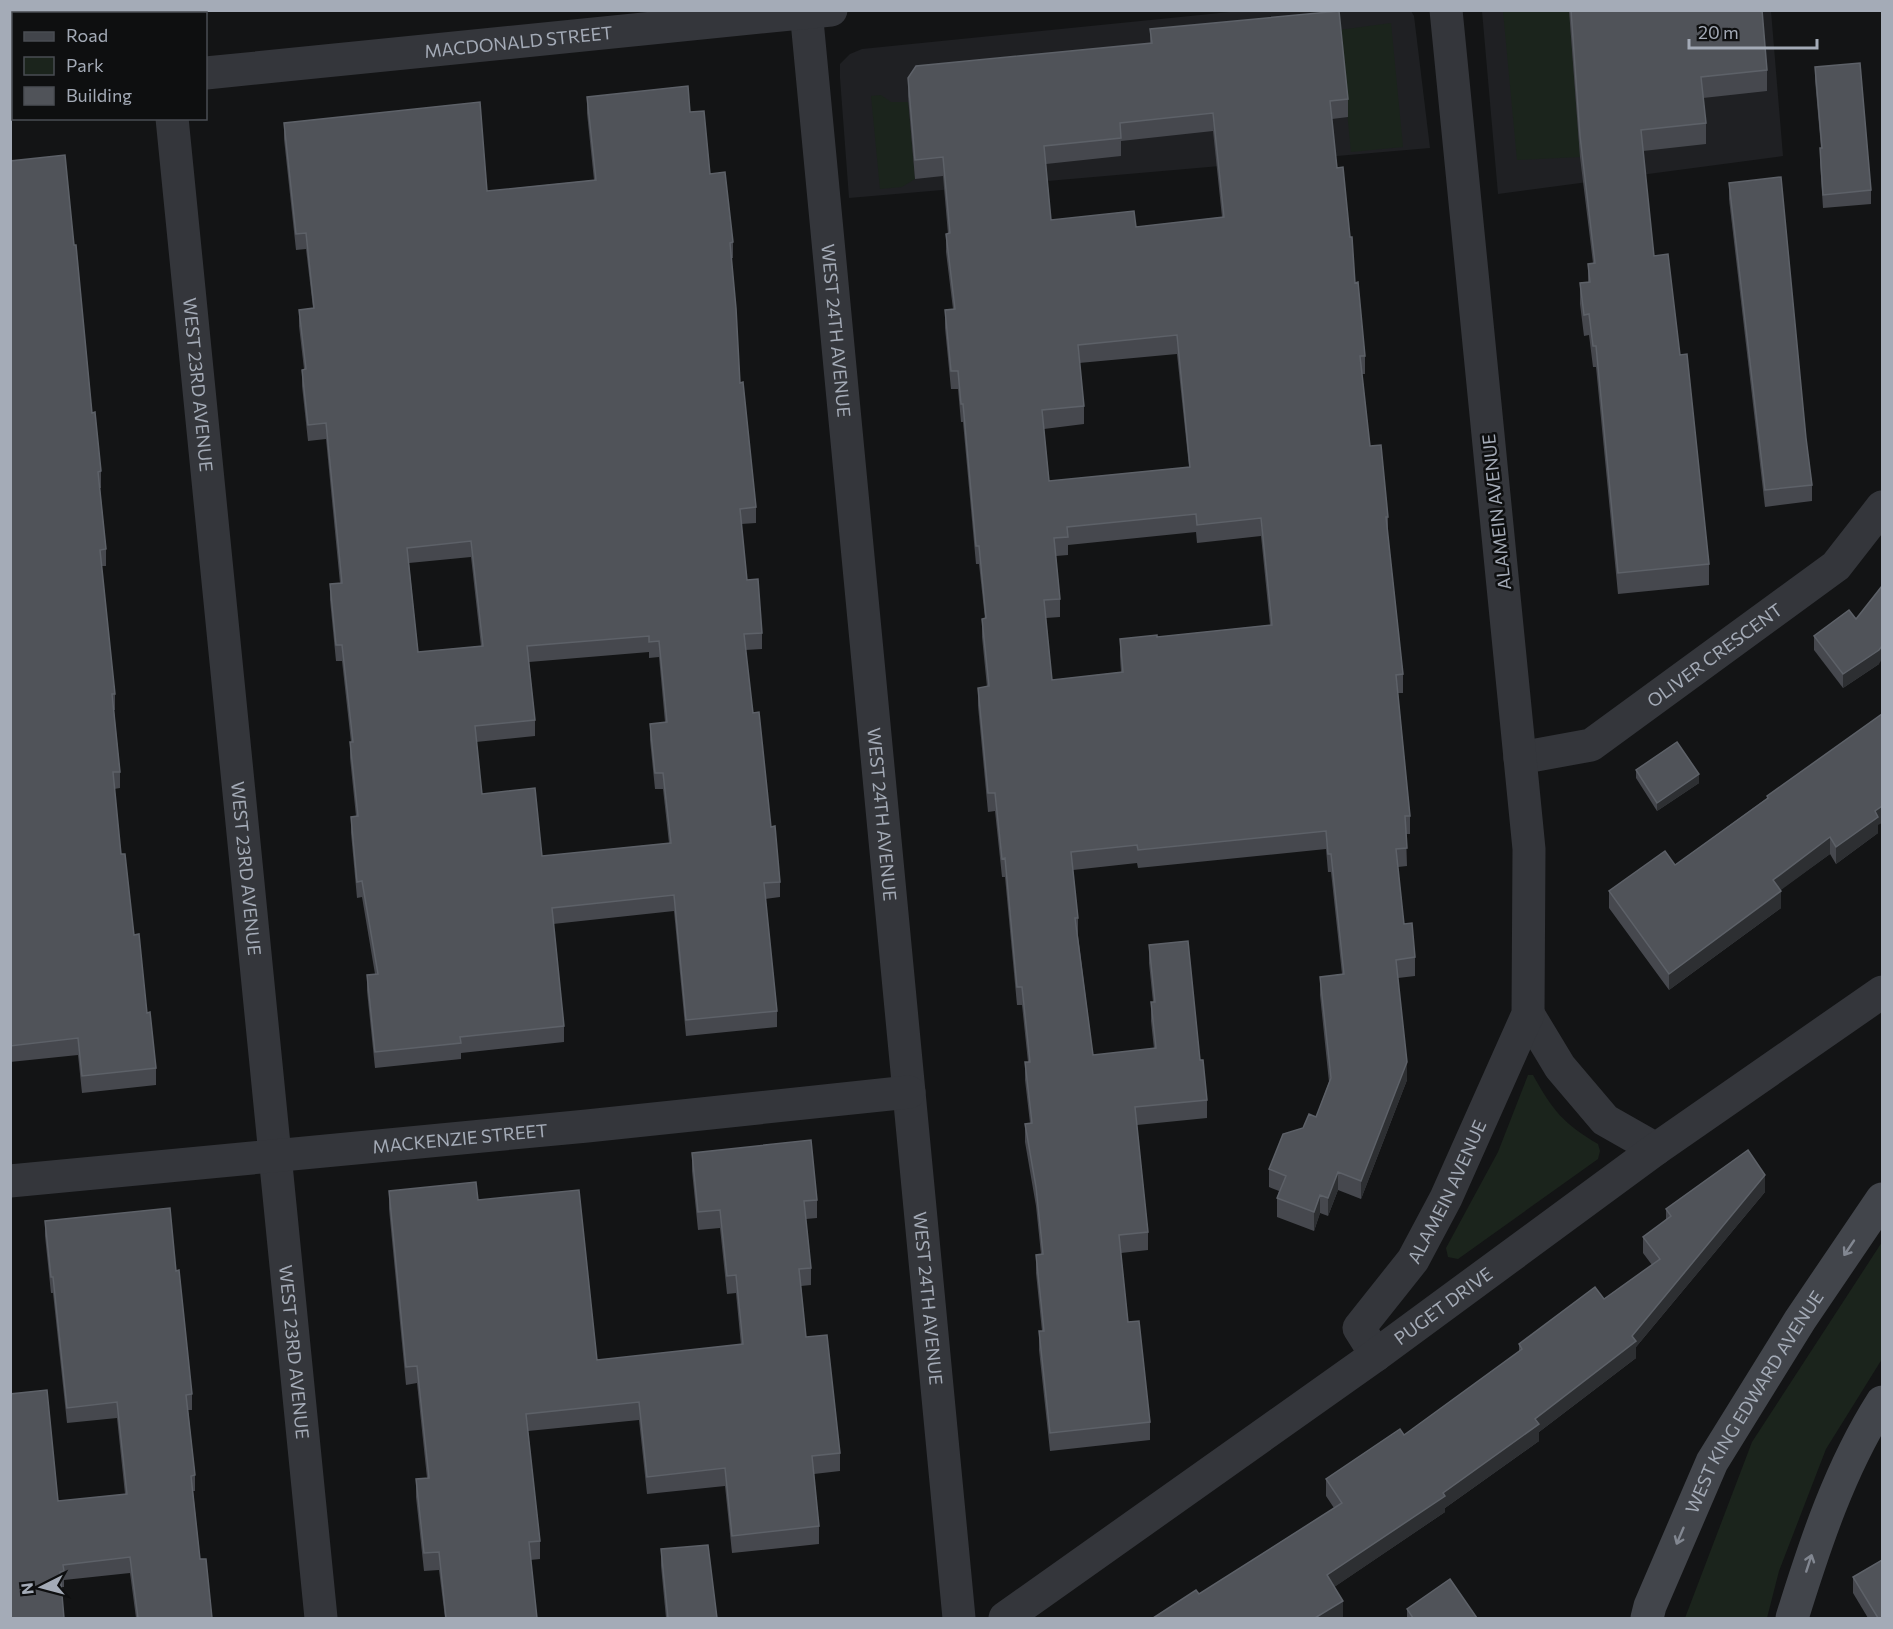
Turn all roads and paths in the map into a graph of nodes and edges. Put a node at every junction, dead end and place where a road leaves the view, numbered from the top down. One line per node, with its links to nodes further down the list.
1 (1446, 10): 6 (street, ALAMEIN AVENUE)
2 (814, 11): 3 (street, MACDONALD STREET); 9 (street, WEST 24TH AVENUE)
3 (207, 73)
4 (172, 120): 11 (street, WEST 23RD AVENUE)
5 (1882, 507): 6 (street, OLIVER CRESCENT)
6 (1520, 758): 8 (street, ALAMEIN AVENUE)
7 (1882, 992): 10 (street, PUGET DRIVE)
8 (1528, 1014): 10 (street); 14 (street, ALAMEIN AVENUE)
9 (909, 1092): 11 (street, MACKENZIE STREET); 17 (street, WEST 24TH AVENUE)
10 (1656, 1149): 14 (street, PUGET DRIVE)
11 (276, 1155): 12 (street, MACKENZIE STREET); 16 (street, WEST 23RD AVENUE)
12 (10, 1181)
13 (1882, 1199): 19 (main road, WEST KING EDWARD AVENUE, one-way to 19)
14 (1376, 1355): 18 (street, PUGET DRIVE)
15 (1882, 1402): 20 (main road, one-way to 15)
16 (321, 1618)
17 (959, 1618)
18 (1005, 1618)
19 (1647, 1618)
20 (1792, 1618)

